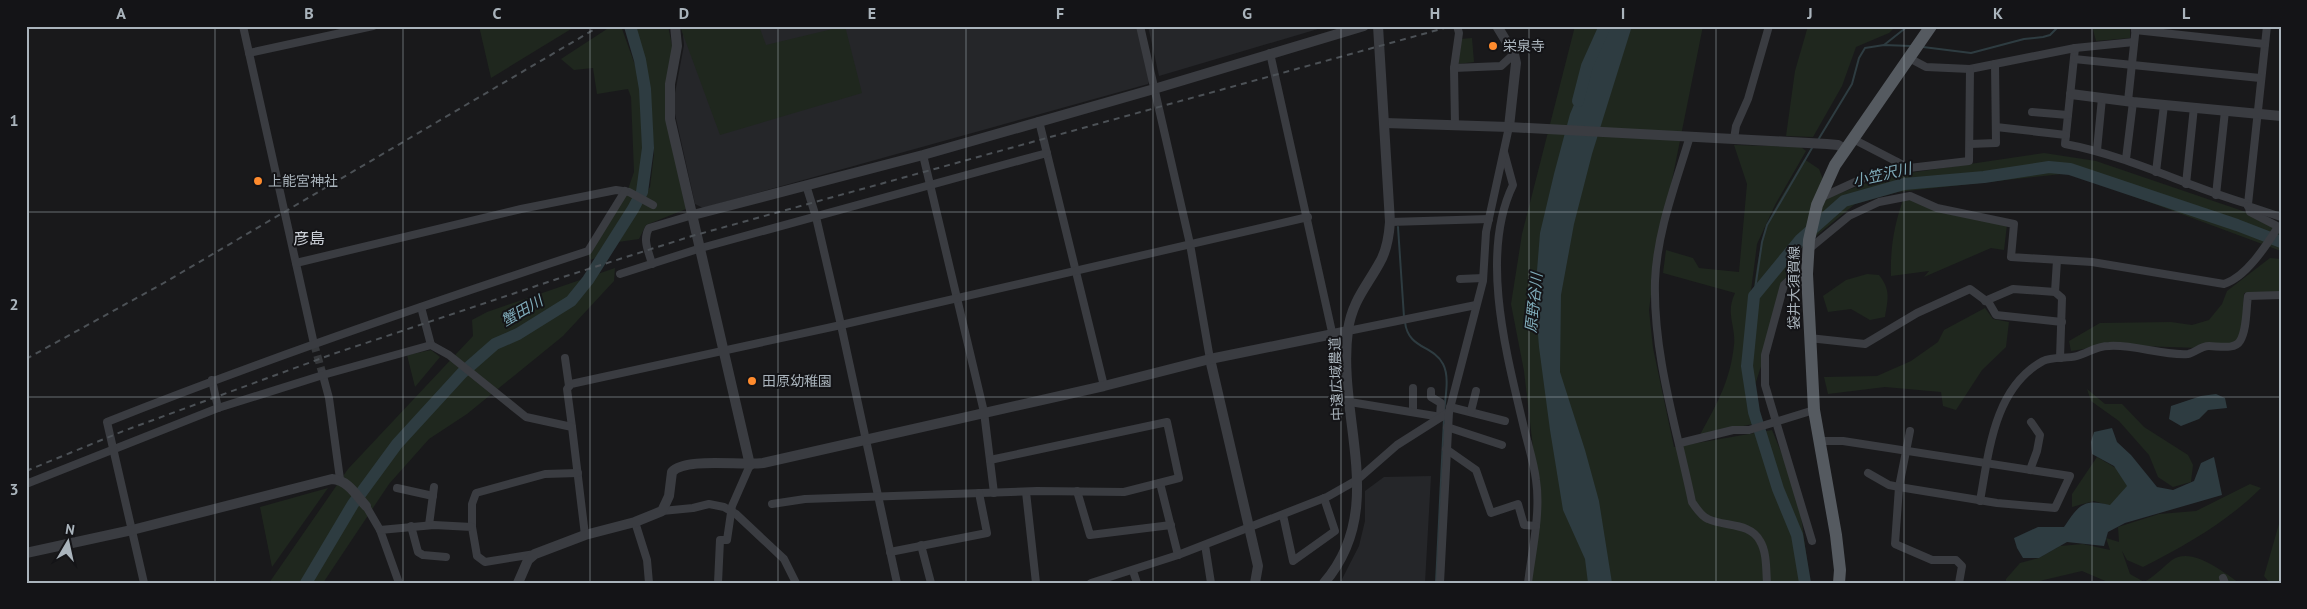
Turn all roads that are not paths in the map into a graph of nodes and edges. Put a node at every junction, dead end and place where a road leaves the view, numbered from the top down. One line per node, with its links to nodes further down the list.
1 (243, 26): 17 (street)
2 (373, 26): 17 (street)
3 (675, 26): 63 (street)
4 (1140, 26): 27 (street)
5 (1364, 26): 18 (street)
6 (1379, 26): 39 (street, 中遠広域農道)
7 (1458, 26): 24 (street)
8 (1497, 26): 19 (street)
9 (1769, 26): 45 (street)
10 (1931, 26): 13 (main road, 袋井大須賀線)
11 (2266, 26): 15 (street)
12 (2135, 28): 14 (street); 15 (street)
13 (1921, 32): 20 (main road, 袋井大須賀線)
14 (2134, 42): 16 (street); 23 (street)
15 (2264, 44): 26 (street)
16 (2075, 48): 21 (street); 22 (street)
17 (249, 52): 74 (street)
18 (1270, 54): 27 (street); 65 (street)
19 (1514, 54): 24 (street); 41 (street)
20 (1909, 58): 25 (street); 46 (main road, 袋井大須賀線)
21 (2074, 59): 23 (street); 28 (street)
22 (1995, 64): 25 (street); 42 (street)
23 (2132, 64): 26 (street); 30 (street)
24 (1454, 68): 40 (street)
25 (1970, 69): 47 (street)
26 (2260, 78): 35 (street)
27 (1154, 90): 38 (street); 70 (street)
28 (2071, 94): 29 (street); 36 (street)
29 (2102, 98): 30 (street); 48 (street)
30 (2131, 102): 31 (street); 52 (street)
31 (2164, 104): 32 (street); 54 (street)
32 (2194, 107): 33 (street); 56 (street)
33 (2225, 111): 35 (street); 59 (street)
34 (2032, 112): 36 (street)
35 (2258, 114): 37 (street); 62 (street)
36 (2068, 115): 43 (street)
37 (2281, 116)
38 (1039, 121): 50 (street); 51 (street)
39 (1385, 123): 40 (street); 68 (street, 中遠広域農道)
40 (1455, 125): 41 (street)
41 (1509, 127): 44 (street); 49 (street)
42 (1996, 127): 43 (street); 47 (street)
43 (2066, 135): 48 (street)
44 (1687, 136): 45 (street); 120 (street)
45 (1734, 139): 46 (street)
46 (1849, 144): 53 (street); 60 (main road, 袋井大須賀線)
47 (1970, 144): 53 (street)
48 (2097, 150): 52 (street)
49 (1504, 152): 67 (street); 155 (street)
50 (1047, 154): 55 (street); 76 (street)
51 (923, 155): 55 (street); 57 (street)
52 (2126, 159): 54 (street)
53 (1897, 162): 60 (street)
54 (2156, 172): 56 (street)
55 (931, 184): 64 (street); 83 (street)
56 (2186, 184): 59 (street)
57 (806, 185): 63 (street); 64 (street)
58 (627, 191): 61 (street); 74 (street); 86 (street)
59 (2216, 195): 62 (street)
60 (1819, 202): 71 (main road, 袋井大須賀線)
61 (653, 205)
62 (2248, 205): 66 (street); 69 (street)
63 (693, 215): 72 (street); 75 (street)
64 (816, 217): 72 (street); 88 (street)
65 (1308, 217): 70 (street); 90 (street)
66 (2281, 217)
67 (1489, 219): 68 (street); 79 (street)
68 (1390, 222): 89 (street, 中遠広域農道)
69 (2279, 228): 73 (street)
70 (1190, 244): 76 (street); 97 (street)
71 (1809, 245): 73 (street); 78 (main road, 袋井大須賀線)
72 (701, 248): 75 (street); 94 (street)
73 (2056, 260): 81 (street)
74 (296, 263): 92 (street)
75 (652, 264): 77 (street)
76 (1074, 270): 83 (street); 101 (street)
77 (620, 274)
78 (1807, 274): 91 (main road, 袋井大須賀線); 113 (street)
79 (1483, 278): 80 (street); 85 (street)
80 (1460, 279)
81 (2055, 292): 84 (street); 87 (street)
82 (2281, 296): 96 (street)
83 (958, 297): 88 (street); 109 (street)
84 (1985, 300): 87 (street); 91 (street)
85 (1476, 305): 89 (street); 111 (street)
86 (421, 307): 92 (street); 93 (street)
87 (2062, 322): 96 (street)
88 (841, 325): 94 (street); 118 (street)
89 (1348, 331): 90 (street); 105 (street, 中遠広域農道)
90 (1332, 332): 97 (street)
91 (1809, 338): 107 (main road, 袋井大須賀線)
92 (314, 344): 99 (street)
93 (431, 345): 98 (street); 115 (street)
94 (724, 350): 100 (street); 127 (street)
95 (565, 358): 100 (street)
96 (2060, 358): 126 (street)
97 (1210, 359): 101 (street); 157 (street)
98 (323, 373): 106 (street); 132 (street)
99 (212, 380): 106 (street); 122 (street)
100 (569, 386): 115 (street)
101 (1104, 386): 109 (street)
102 (1413, 388): 110 (street)
103 (1431, 391): 111 (street)
104 (1476, 391): 108 (street)
105 (1350, 402): 110 (street); 131 (street, 中遠広域農道)
106 (218, 408): 122 (street)
107 (1814, 410): 113 (street); 119 (main road, 袋井大須賀線)
108 (1471, 411): 111 (street); 112 (street)
109 (984, 412): 118 (street); 125 (street)
110 (1413, 412): 111 (street)
111 (1445, 413): 116 (street); 131 (street)
112 (1505, 421)
113 (1777, 422): 120 (street); 161 (street)
114 (2030, 422): 128 (street)
115 (572, 426): 130 (street)
116 (1447, 427): 121 (street); 123 (street)
117 (1910, 431): 124 (street)
118 (866, 438): 127 (street); 143 (street)
119 (1819, 441): 124 (street); 187 (main road, 袋井大須賀線)
120 (1680, 443): 186 (street)
121 (1502, 445)
122 (114, 448): 134 (street); 158 (street)
123 (1446, 449): 155 (street); 184 (street)
124 (1906, 450): 126 (street); 136 (street)
125 (990, 460): 133 (street); 141 (street)
126 (1986, 463): 128 (street); 145 (street)
127 (750, 464): 148 (street); 149 (street)
128 (2030, 470): 145 (street)
129 (1868, 473): 136 (street)
130 (578, 474): 156 (street); 160 (street)
131 (1357, 480): 144 (street); 183 (street, 中遠広域農道)
132 (343, 481): 147 (street); 158 (street)
133 (1160, 483): 138 (street); 154 (street)
134 (26, 484)
135 (434, 487): 142 (street)
136 (1899, 487): 145 (street); 188 (street)
137 (397, 488): 142 (street)
138 (1077, 491): 139 (street); 154 (street)
139 (1026, 492): 141 (street); 178 (street)
140 (978, 493): 141 (street); 143 (street); 163 (street)
141 (994, 493)
142 (432, 496): 152 (street)
143 (877, 496): 146 (street); 164 (street)
144 (1324, 498): 150 (street); 150 (street)
145 (1980, 501)
146 (772, 504)
147 (366, 506): 159 (street)
148 (662, 511): 149 (street); 151 (street)
149 (732, 512): 174 (street); 175 (street)
150 (1283, 515): 157 (street)
151 (635, 522): 160 (street); 173 (street)
152 (429, 525): 153 (street); 156 (street)
153 (412, 526): 159 (street); 168 (street)
154 (1171, 526): 167 (street)
155 (1536, 526): 185 (street)
156 (472, 527): 166 (street)
157 (1249, 529): 162 (street); 182 (street)
158 (132, 530): 165 (street); 170 (street)
159 (380, 530): 171 (street)
160 (585, 535): 166 (street)
161 (1812, 541)
162 (1205, 545): 167 (street); 181 (street)
163 (922, 546): 164 (street); 177 (street)
164 (890, 552): 176 (street)
165 (26, 553)
166 (535, 554): 172 (street)
167 (1178, 555): 169 (street)
168 (446, 557)
169 (1133, 571): 179 (street); 180 (street)
170 (144, 583)
171 (399, 583)
172 (518, 583)
173 (649, 583)
174 (718, 583)
175 (796, 583)
176 (897, 583)
177 (931, 583)
178 (1036, 583)
179 (1091, 583)
180 (1137, 583)
181 (1211, 583)
182 (1255, 583)
183 (1324, 583)
184 (1440, 583)
185 (1528, 583)
186 (1767, 583)
187 (1839, 583)
188 (1960, 583)

